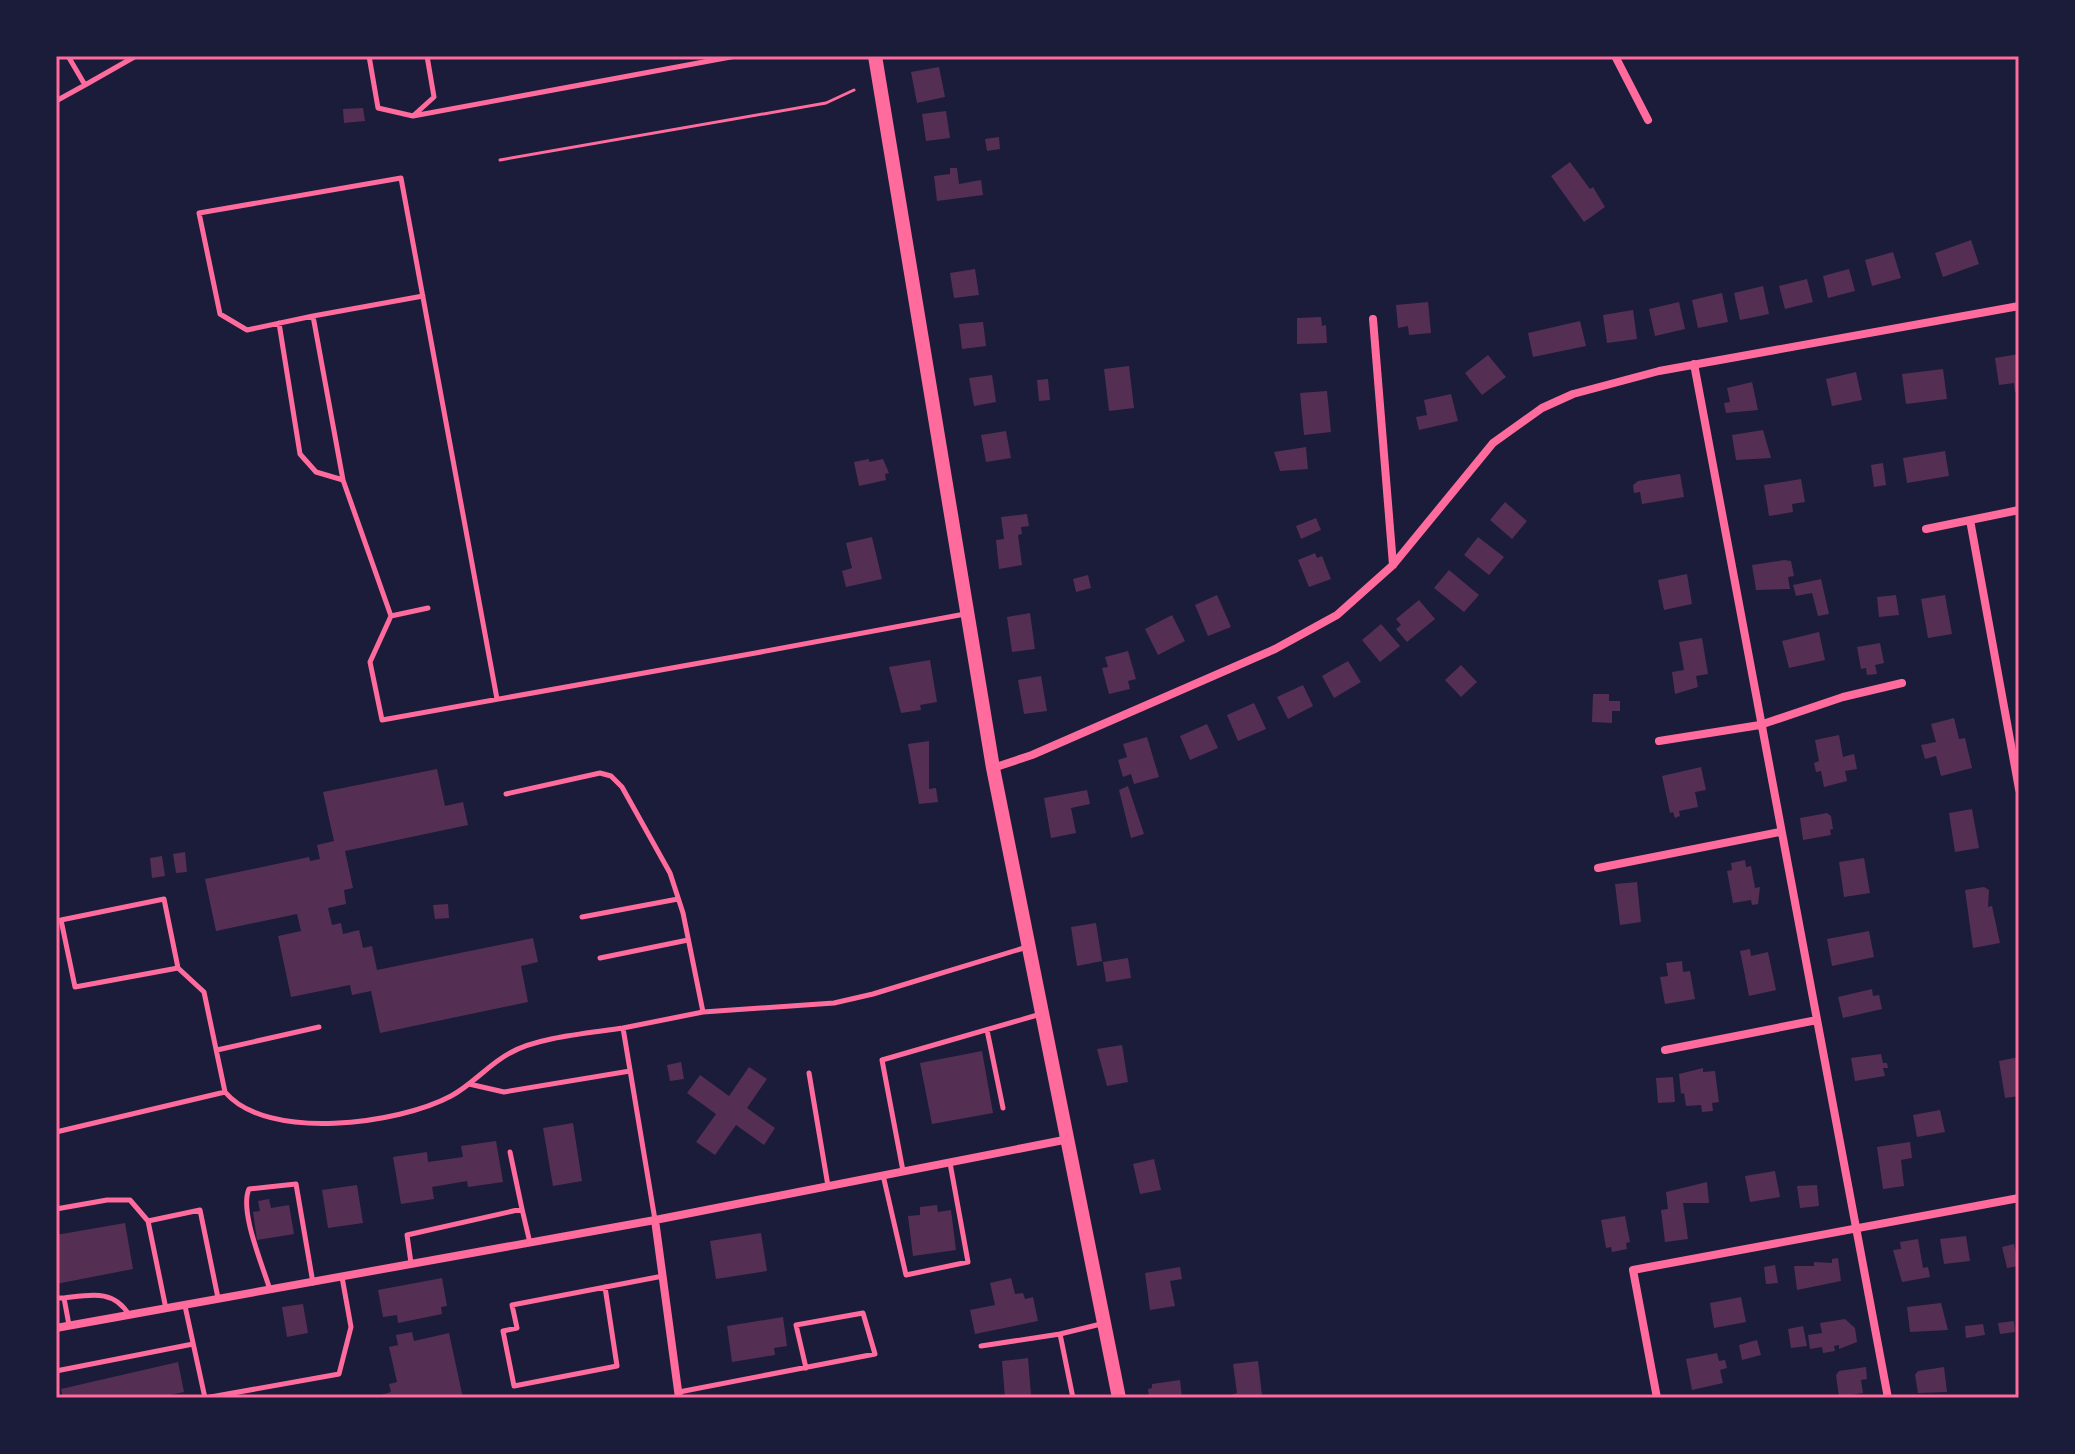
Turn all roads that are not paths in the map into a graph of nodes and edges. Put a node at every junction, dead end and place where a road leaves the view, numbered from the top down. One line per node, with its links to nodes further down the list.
1 (68, 56): 8 (lane)
2 (136, 56): 8 (lane)
3 (369, 56): 10 (lane)
4 (427, 56): 10 (lane)
5 (736, 56): 10 (lane)
6 (875, 56): 24 (main road)
7 (1615, 56): 11 (street)
8 (85, 85): 9 (lane)
9 (56, 101)
10 (413, 116)
11 (1648, 120)
12 (423, 296): 14 (lane); 16 (lane); 27 (lane)
13 (2019, 306): 17 (street)
14 (313, 316): 16 (lane); 18 (lane)
15 (1373, 319): 22 (street)
16 (279, 323): 18 (lane)
17 (1694, 364): 22 (street); 28 (street)
18 (343, 480): 25 (lane)
19 (2019, 510): 20 (street)
20 (1970, 520): 21 (street); 31 (street)
21 (1926, 529)
22 (1393, 565): 30 (street)
23 (428, 608): 25 (lane)
24 (966, 614): 27 (lane); 30 (main road)
25 (391, 616): 27 (lane)
26 (1902, 683): 28 (street)
27 (497, 699)
28 (1760, 725): 29 (street); 33 (street)
29 (1659, 741)
30 (993, 768): 38 (main road)
31 (2019, 789)
32 (506, 794): 35 (lane)
33 (1780, 832): 34 (street); 43 (street)
34 (1598, 868)
35 (678, 899): 36 (lane); 37 (lane)
36 (582, 917)
37 (688, 940): 39 (lane); 41 (lane)
38 (1027, 947): 41 (lane); 42 (main road)
39 (600, 958)
40 (178, 968): 40 (lane); 47 (lane)
41 (703, 1012): 45 (lane)
42 (1041, 1014): 46 (lane); 55 (main road)
43 (1817, 1020): 48 (street); 66 (street)
44 (319, 1027): 47 (lane)
45 (623, 1028): 49 (lane); 51 (lane)
46 (987, 1030): 53 (lane); 58 (lane)
47 (217, 1050): 52 (lane)
48 (1665, 1050)
49 (630, 1071): 51 (lane); 64 (lane)
50 (809, 1073): 60 (lane)
51 (468, 1084): 52 (lane)
52 (225, 1092): 54 (lane)
53 (1003, 1108)
54 (56, 1132)
55 (1069, 1139): 57 (street); 80 (main road)
56 (510, 1152): 63 (lane)
57 (950, 1163): 58 (street); 59 (lane)
58 (903, 1172): 59 (street)
59 (883, 1175): 60 (street)
60 (828, 1186): 64 (street)
61 (2019, 1198): 66 (street)
62 (56, 1209): 65 (lane)
63 (522, 1209): 67 (lane); 68 (lane)
64 (655, 1220): 67 (street); 69 (street)
65 (148, 1221): 76 (lane); 78 (lane)
66 (1855, 1227): 91 (street); 92 (street)
67 (530, 1243): 68 (street)
68 (412, 1264): 70 (street)
69 (663, 1276): 72 (lane); 88 (street)
70 (342, 1277): 71 (street); 84 (lane)
71 (313, 1283): 73 (street); 73 (lane)
72 (605, 1287): 72 (lane)
73 (270, 1291): 76 (street)
74 (56, 1298): 75 (lane)
75 (64, 1298): 79 (lane); 81 (lane)
76 (219, 1300): 77 (street)
77 (185, 1306): 78 (street); 84 (lane)
78 (166, 1310): 79 (street)
79 (129, 1316): 81 (street)
80 (1105, 1323): 83 (lane); 90 (main road)
81 (69, 1326): 82 (street)
82 (56, 1328)
83 (1060, 1334): 85 (lane); 89 (lane)
84 (193, 1344): 87 (lane)
85 (981, 1346)
86 (806, 1368): 86 (lane); 88 (lane)
87 (56, 1371)
88 (679, 1395)
89 (1073, 1398)
90 (1119, 1398)
91 (1657, 1398)
92 (1888, 1398)

